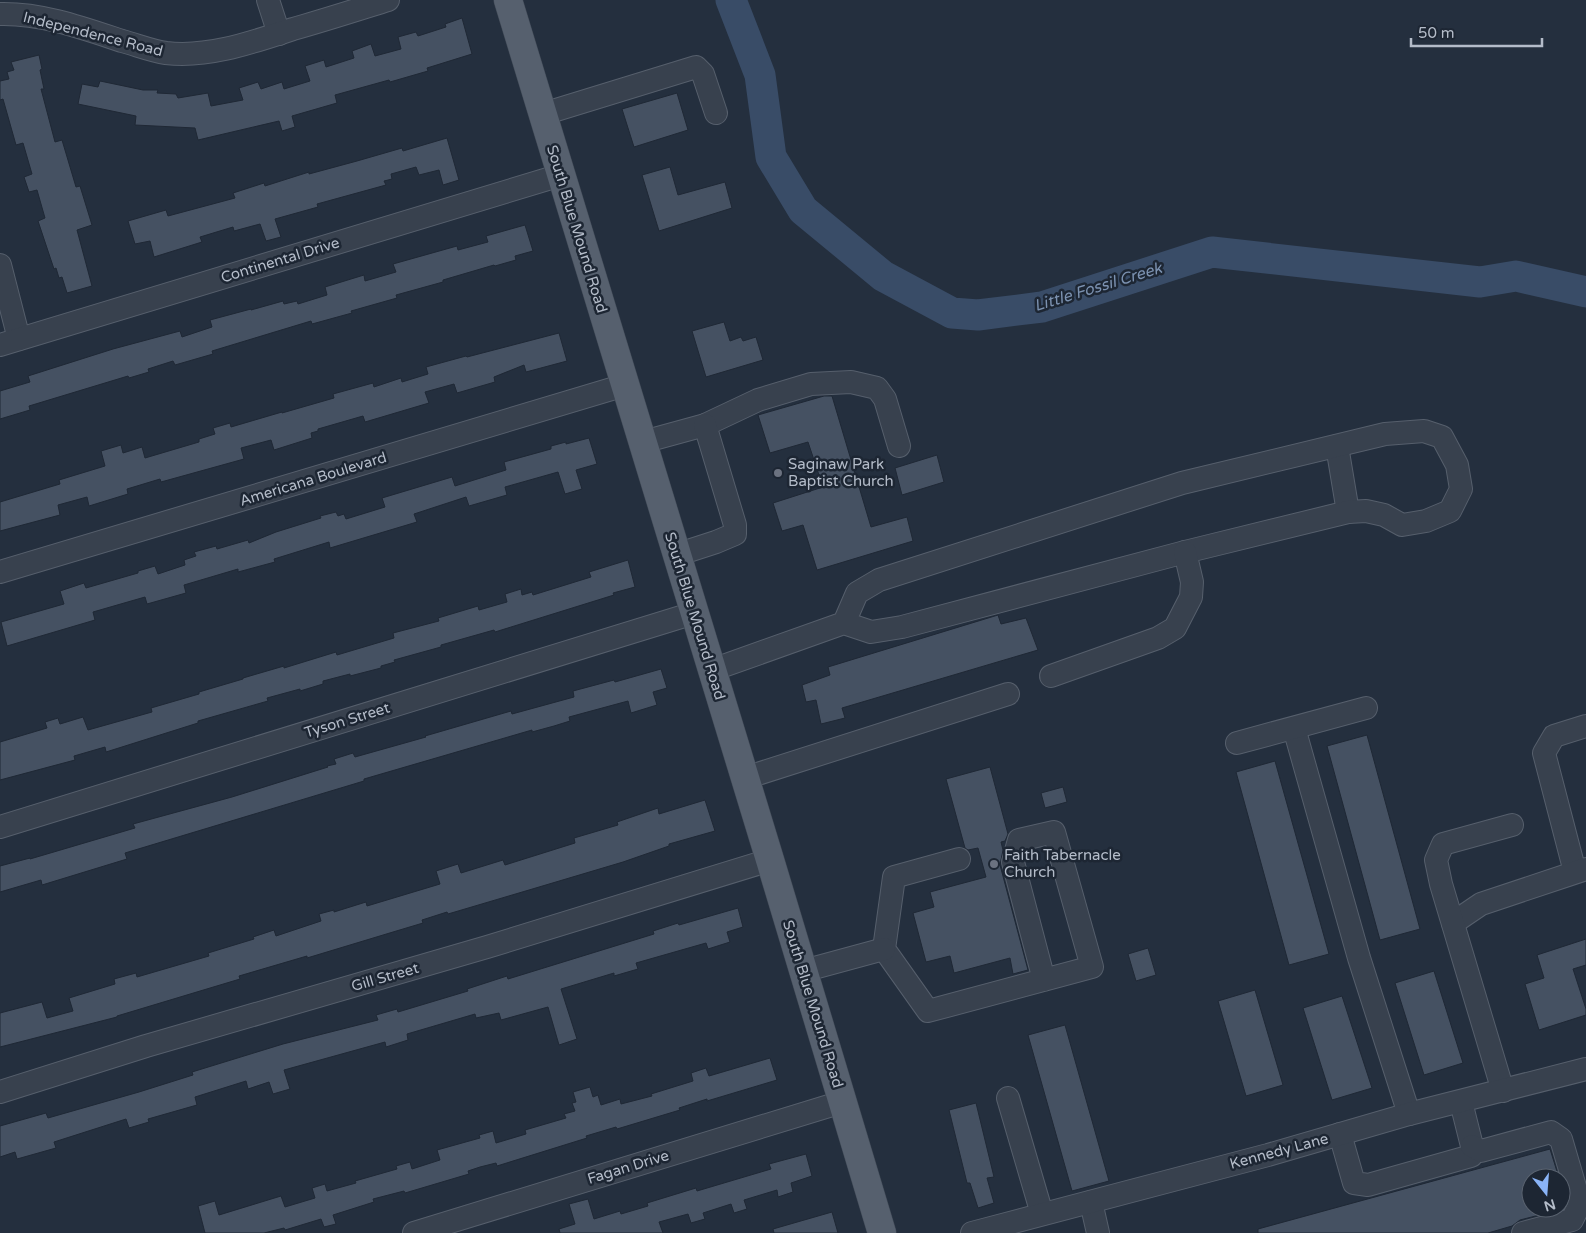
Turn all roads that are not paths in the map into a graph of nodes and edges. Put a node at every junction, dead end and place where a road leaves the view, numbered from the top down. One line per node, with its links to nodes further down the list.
1 (268, 0): 5 (street)
2 (388, 0): 5 (street, Independence Road)
3 (508, 0): 7 (main road, South Blue Mound Road)
4 (0, 14): 5 (street, Independence Road)
5 (279, 34)
6 (716, 112): 7 (street)
7 (543, 114): 8 (main road, South Blue Mound Road)
8 (561, 175): 10 (street, Continental Drive); 11 (main road, South Blue Mound Road)
9 (0, 265): 10 (street)
10 (10, 342)
11 (625, 385): 13 (main road, South Blue Mound Road); 19 (street, Americana Boulevard)
12 (705, 425): 13 (street); 14 (street); 18 (street)
13 (643, 442): 18 (main road, South Blue Mound Road)
14 (899, 446)
15 (1337, 446): 16 (street); 16 (street); 21 (street)
16 (1348, 512): 17 (street)
17 (1185, 552): 21 (street); 23 (street)
18 (676, 555): 20 (main road, South Blue Mound Road)
19 (0, 572)
20 (694, 613): 22 (main road, South Blue Mound Road); 31 (street, Tyson Street)
21 (844, 624): 22 (street)
22 (712, 670): 29 (main road, South Blue Mound Road)
23 (1051, 676)
24 (1008, 694): 29 (street)
25 (1366, 708): 27 (street)
26 (1586, 726): 34 (street)
27 (1294, 728): 28 (street); 45 (street)
28 (1237, 743)
29 (745, 778): 33 (main road, South Blue Mound Road)
30 (1512, 825): 35 (street)
31 (0, 827)
32 (959, 859): 36 (street)
33 (770, 860): 37 (main road, South Blue Mound Road); 41 (street, Gill Street)
34 (1580, 871): 35 (street)
35 (1453, 923): 40 (street)
36 (884, 950): 37 (street); 38 (street)
37 (803, 971): 43 (main road, South Blue Mound Road)
38 (1044, 980): 38 (street)
39 (1586, 1069): 40 (street, Kennedy Lane)
40 (1503, 1091): 44 (street, Kennedy Lane)
41 (0, 1092)
42 (1008, 1098): 49 (street)
43 (842, 1102): 50 (street, Fagan Drive); 51 (main road, South Blue Mound Road)
44 (1461, 1102): 45 (street, Kennedy Lane); 47 (street)
45 (1409, 1114): 46 (street, Kennedy Lane)
46 (1340, 1134): 47 (street); 48 (street, Kennedy Lane)
47 (1472, 1146): 54 (street)
48 (1091, 1202): 49 (street, Kennedy Lane); 53 (street)
49 (1042, 1214): 52 (street, Kennedy Lane)
50 (414, 1233)
51 (882, 1233)
52 (972, 1233)
53 (1098, 1233)
54 (1523, 1233)

